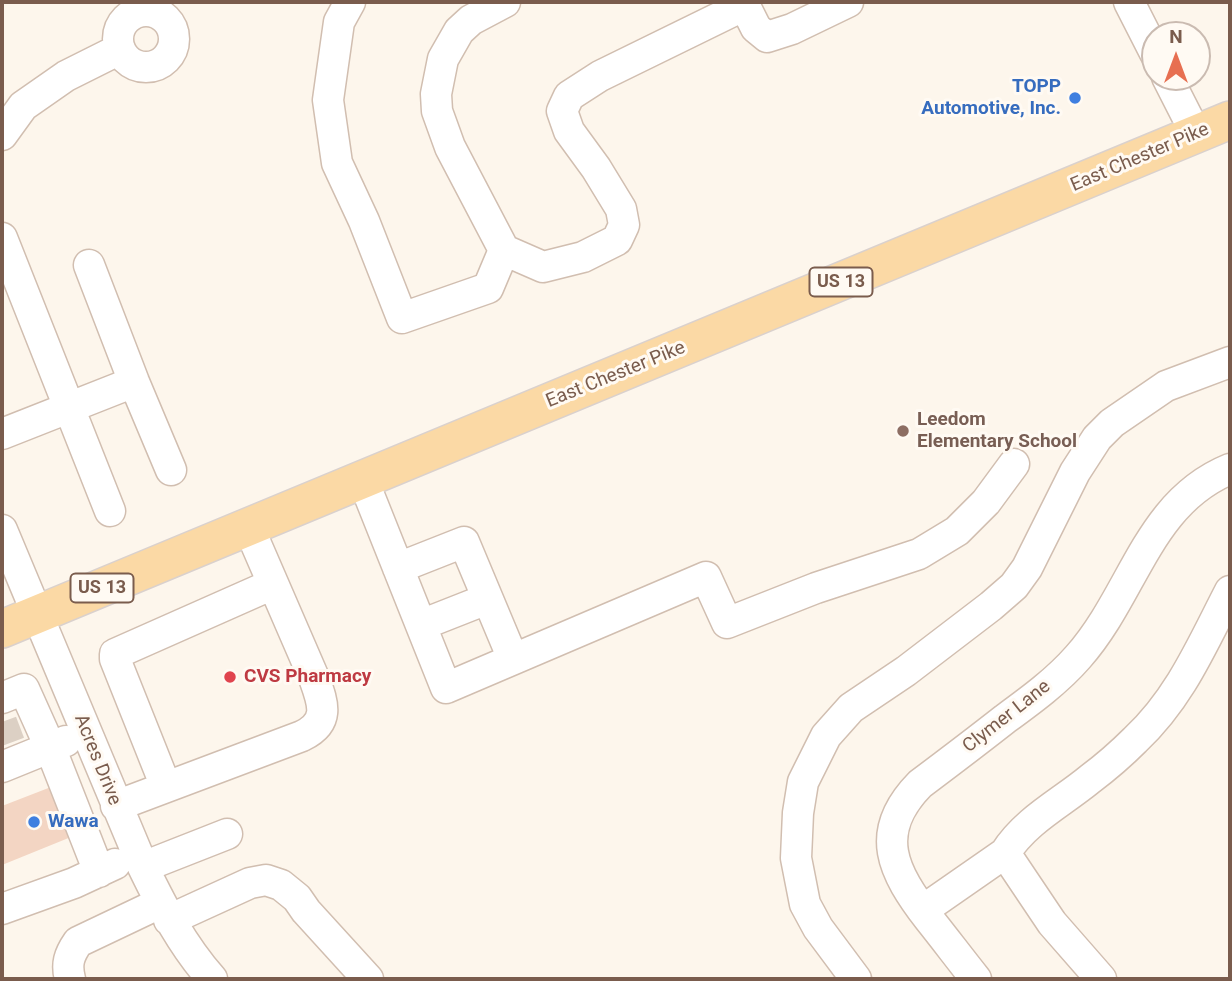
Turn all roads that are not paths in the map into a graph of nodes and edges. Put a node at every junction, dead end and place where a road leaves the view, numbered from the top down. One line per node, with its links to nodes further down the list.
1 (350, 2): 14 (street)
2 (505, 2): 14 (street)
3 (848, 2): 5 (street)
4 (1129, 2): 7 (street)
5 (744, 3): 14 (street)
6 (142, 6): 8 (street); 8 (street)
7 (1141, 26)
8 (120, 49): 12 (street)
9 (1174, 91): 11 (street)
10 (1230, 120): 11 (main road, East Chester Pike / US 13)
11 (1196, 134): 23 (main road, East Chester Pike / US 13)
12 (2, 135)
13 (2, 238): 18 (street)
14 (504, 250)
15 (89, 265): 17 (street)
16 (1230, 362): 51 (street)
17 (134, 382): 18 (street); 22 (street)
18 (69, 408): 19 (street); 24 (street)
19 (2, 434)
20 (1014, 464): 34 (street)
21 (1230, 468): 46 (street, Clymer Lane)
22 (171, 470)
23 (363, 480): 25 (main road, East Chester Pike / US 13); 27 (street)
24 (110, 512)
25 (249, 528): 28 (street); 31 (main road, East Chester Pike / US 13)
26 (2, 530): 31 (street, Acres Drive)
27 (398, 568): 30 (street); 32 (street)
28 (273, 584): 39 (street); 39 (street)
29 (1230, 591): 42 (street)
30 (487, 599): 32 (street); 34 (street)
31 (37, 615): 33 (main road, East Chester Pike / US 13); 36 (street, Acres Drive)
32 (421, 625): 34 (street)
33 (2, 629)
34 (513, 659)
35 (2, 698): 37 (street)
36 (86, 733): 37 (street); 40 (street, Acres Drive)
37 (50, 747): 38 (street); 44 (street)
38 (9, 757)
39 (166, 787): 40 (street)
40 (116, 806): 43 (street, Acres Drive)
41 (227, 834): 43 (street)
42 (1005, 853): 46 (street); 53 (street)
43 (140, 861): 44 (street); 47 (street, Acres Drive)
44 (99, 872): 45 (street)
45 (2, 909)
46 (923, 911): 52 (street, Clymer Lane)
47 (165, 912): 48 (street); 49 (street, Acres Drive); 50 (street)
48 (70, 979)
49 (212, 979)
50 (368, 979)
51 (856, 979)
52 (976, 979)
53 (1101, 979)

